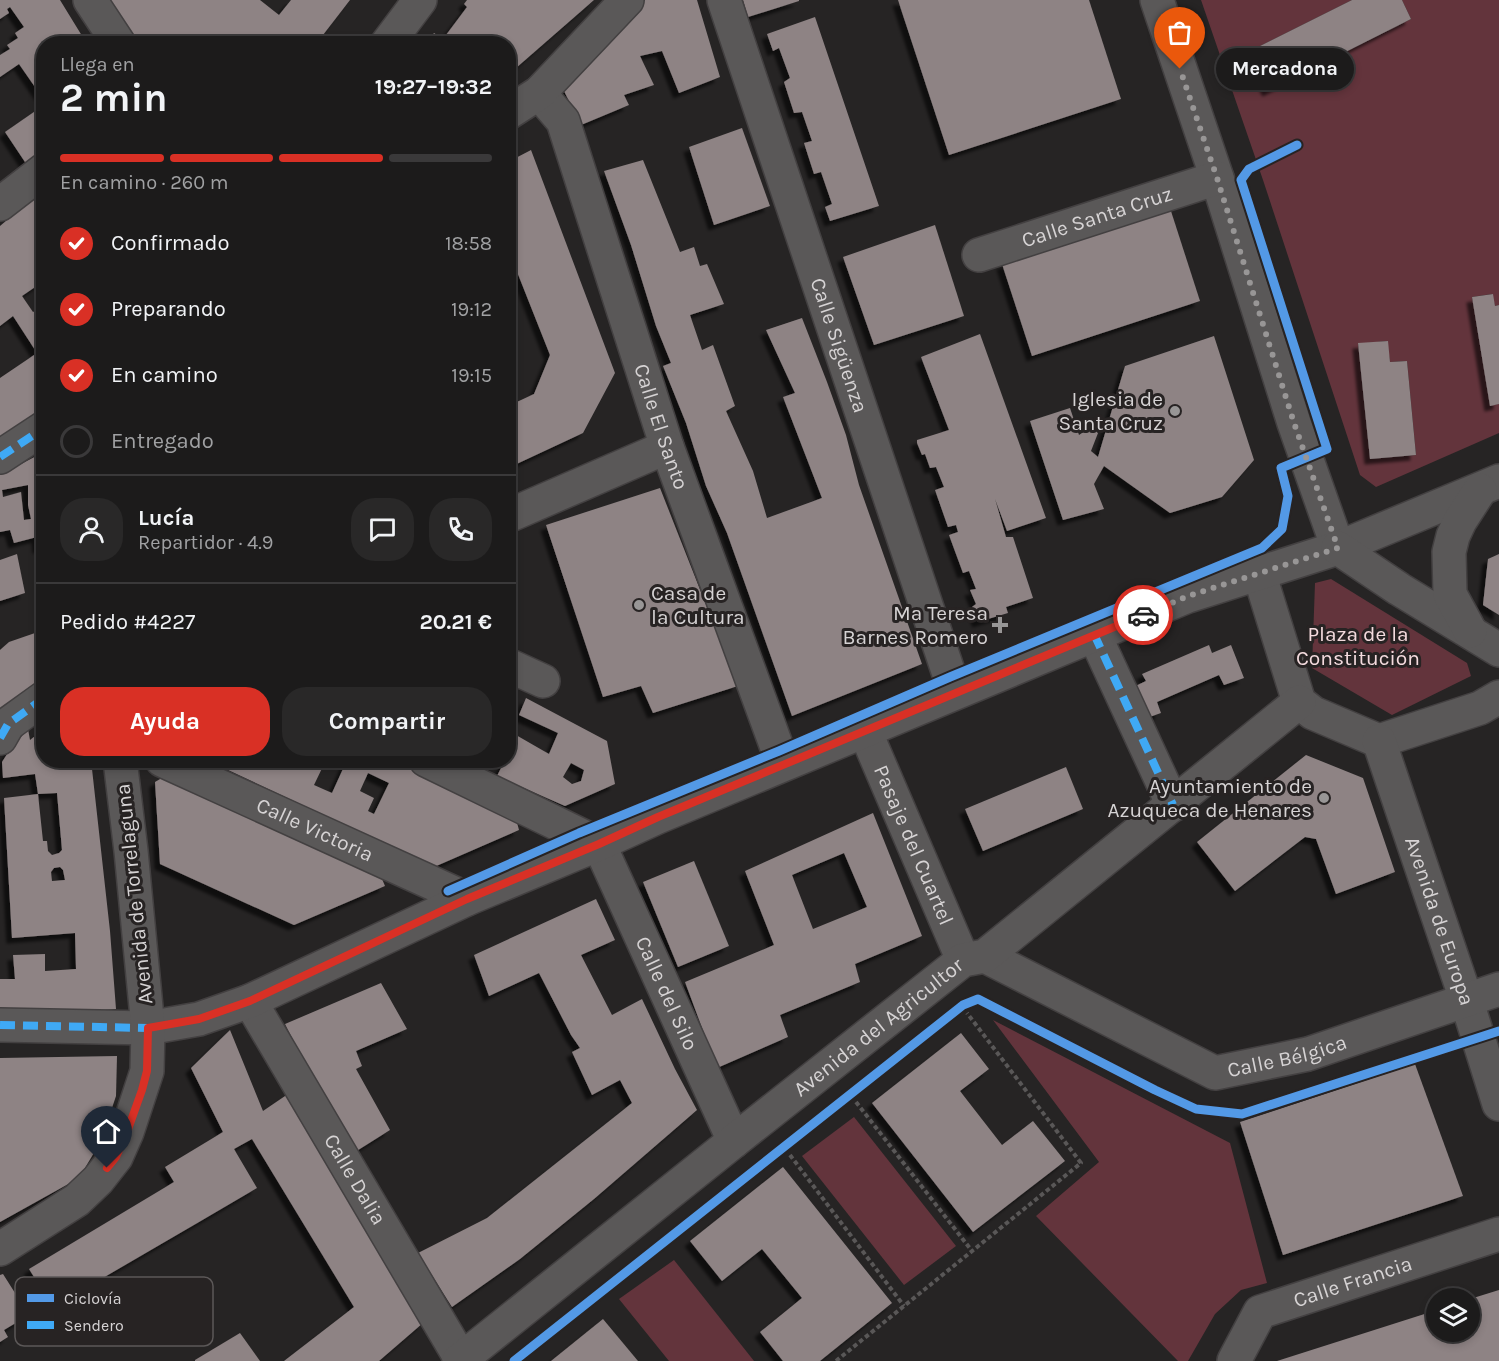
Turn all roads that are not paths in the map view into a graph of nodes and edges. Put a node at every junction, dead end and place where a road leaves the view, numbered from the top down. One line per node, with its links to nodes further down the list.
1 (90, 0): 6 (street)
2 (420, 0): 7 (street)
3 (627, 0): 8 (street)
4 (724, 0): 26 (street, Calle Sigüenza)
5 (1157, 0): 11 (street)
6 (114, 36)
7 (393, 36)
8 (539, 93): 9 (street); 15 (street, Calle El Santo)
9 (516, 108)
10 (36, 176): 12 (street)
11 (1217, 178): 13 (street, Calle Santa Cruz); 19 (street)
12 (0, 204)
13 (979, 255)
14 (36, 433): 16 (street)
15 (667, 447): 18 (street); 33 (street, Calle El Santo)
16 (0, 457)
17 (1489, 485): 19 (street); 21 (street)
18 (516, 513)
19 (1338, 548): 20 (street); 21 (street)
20 (1259, 573): 22 (street); 28 (street)
21 (1471, 633): 23 (street)
22 (1095, 634): 26 (street); 37 (street)
23 (1499, 650)
24 (516, 668): 25 (street)
25 (543, 681)
26 (955, 692): 30 (street)
27 (1499, 697): 32 (street)
28 (1299, 702): 32 (street); 37 (street, Avenida del Agricultor)
29 (36, 704): 31 (street)
30 (865, 731): 33 (street); 40 (street, Pasaje del Cuartel)
31 (0, 738)
32 (1379, 741): 42 (street, Avenida de Europa)
33 (783, 764): 38 (street)
34 (121, 768): 45 (street, Avenida de Torrelaguna)
35 (180, 768): 39 (street, Calle Victoria)
36 (442, 768): 38 (street)
37 (1173, 805): 40 (street, Avenida del Agricultor)
38 (599, 844): 39 (street); 47 (street, Calle del Silo)
39 (467, 899): 43 (street)
40 (974, 958): 42 (street, Calle Bélgica); 47 (street, Avenida del Agricultor)
41 (1499, 989): 42 (street, Calle Bélgica)
42 (1466, 999): 46 (street, Avenida de Europa)
43 (250, 1001): 45 (street); 50 (street, Calle Dalia)
44 (0, 1025): 45 (street)
45 (148, 1028): 49 (street, Avenida de Torrelaguna)
46 (1499, 1104)
47 (734, 1141): 50 (street, Avenida del Agricultor)
48 (1499, 1234): 51 (street, Calle Francia)
49 (0, 1249)
50 (460, 1360)
51 (1234, 1361)

